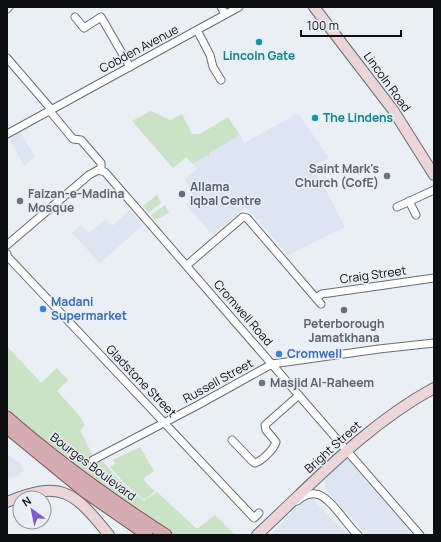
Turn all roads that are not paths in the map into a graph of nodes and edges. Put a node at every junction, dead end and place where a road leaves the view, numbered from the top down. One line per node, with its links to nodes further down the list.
1 (221, 7): 4 (street)
2 (239, 7): 4 (street, Cobden Avenue)
3 (314, 7): 13 (street, Lincoln Road)
4 (225, 14): 6 (street, Cobden Avenue)
5 (75, 17): 8 (street)
6 (197, 30): 8 (street, Cobden Avenue); 9 (street)
7 (7, 58): 10 (street, Cromwell Road)
8 (130, 67): 10 (street, Cobden Avenue)
9 (221, 80)
10 (50, 110): 11 (street, Cobden Avenue); 12 (street, Cromwell Road)
11 (7, 134)
12 (101, 171): 18 (street); 20 (street, Cromwell Road)
13 (434, 175)
14 (434, 190): 15 (street)
15 (409, 201): 16 (street); 17 (street)
16 (397, 207)
17 (416, 215)
18 (7, 245)
19 (7, 254): 27 (street, Gladstone Street)
20 (187, 265): 21 (street, Craig Street); 23 (street, Cromwell Road)
21 (434, 278)
22 (434, 343): 23 (street, Russell Street)
23 (272, 364): 25 (street, Cromwell Road); 27 (street, Russell Street)
24 (434, 388): 30 (street, Bright Street)
25 (299, 395): 29 (street); 30 (street, Cromwell Road)
26 (7, 416): 37 (main road, Bourges Boulevard)
27 (165, 422): 31 (street, Russell Street); 34 (street, Gladstone Street)
28 (7, 428): 36 (main road, Bourges Boulevard)
29 (232, 440)
30 (348, 450): 33 (street, Bright Street); 40 (street, Cromwell Road)
31 (94, 460)
32 (7, 502): 35 (street)
33 (289, 506): 38 (street, Bright Street); 39 (street)
34 (259, 513)
35 (109, 535)
36 (147, 535)
37 (166, 535)
38 (257, 535)
39 (358, 535)
40 (420, 535)

